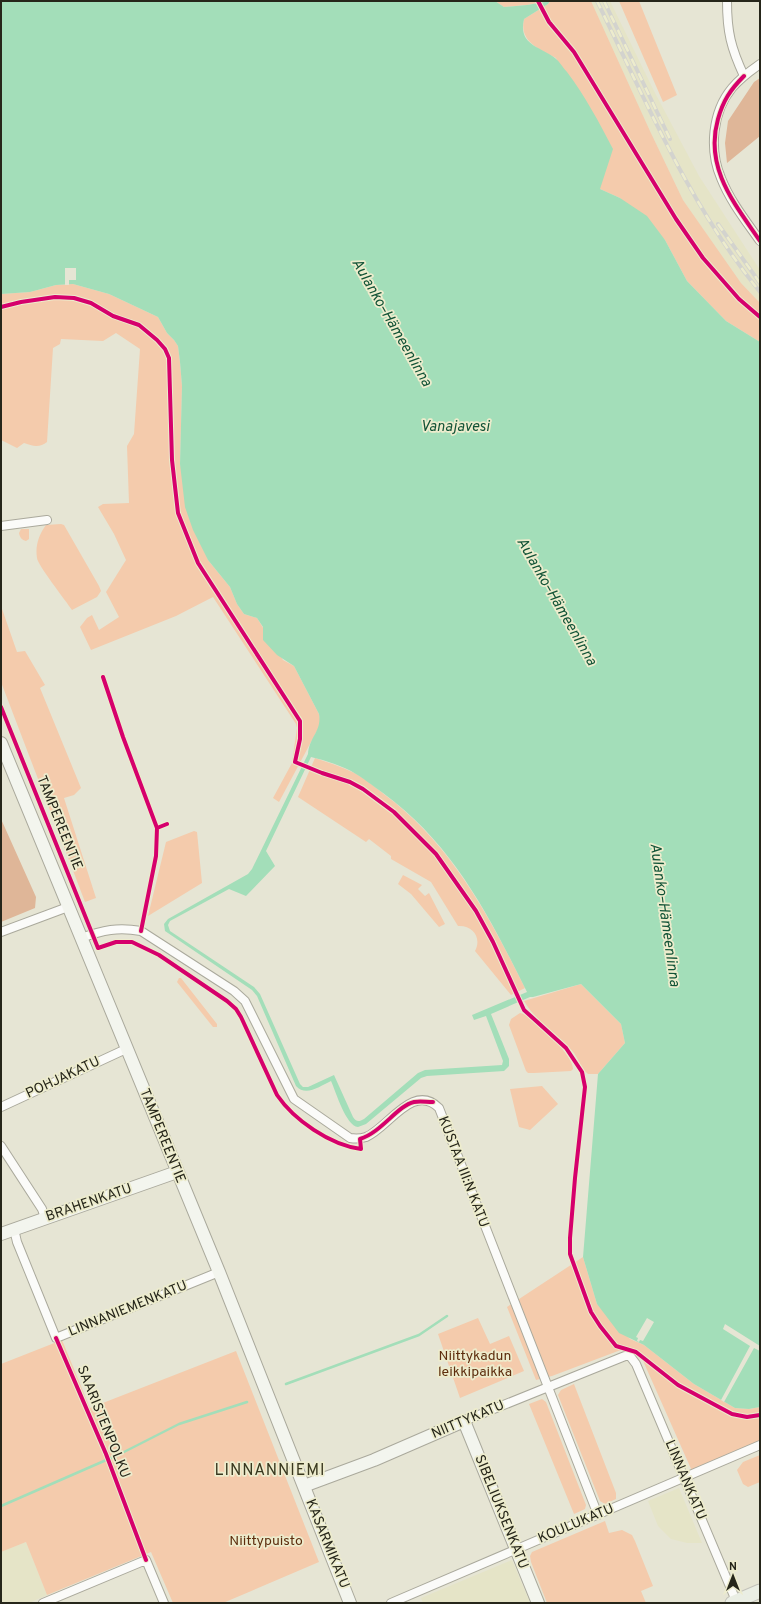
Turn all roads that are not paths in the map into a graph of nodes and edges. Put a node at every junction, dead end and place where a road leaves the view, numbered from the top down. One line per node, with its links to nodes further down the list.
1 (727, 1): 3 (street)
2 (760, 64): 3 (street)
3 (744, 76): 4 (street)
4 (760, 241)
5 (47, 520): 6 (street)
6 (1, 526)
7 (1, 743): 8 (main road, TAMPEREENTIE)
8 (68, 907): 9 (street); 10 (main road, TAMPEREENTIE)
9 (1, 932)
10 (81, 938): 11 (main road, TAMPEREENTIE); 20 (street, KUSTAA III:N KATU)
11 (126, 1049): 12 (street, POHJAKATU); 14 (main road, TAMPEREENTIE)
12 (1, 1107)
13 (1, 1146): 15 (street)
14 (177, 1172): 15 (main road, BRAHENKATU); 18 (main road, TAMPEREENTIE)
15 (45, 1218): 16 (main road, BRAHENKATU)
16 (14, 1229): 17 (main road, BRAHENKATU); 18 (street, LINNANIEMENKATU)
17 (1, 1234)
18 (219, 1272): 24 (main road, TAMPEREENTIE)
19 (632, 1358): 20 (street, NIITTYKATU); 23 (street, LINNANKATU)
20 (547, 1388): 21 (street, NIITTYKATU); 25 (street, KUSTAA III:N KATU)
21 (464, 1421): 24 (main road, NIITTYKATU); 26 (main road, SIBELIUKSENKATU)
22 (760, 1445): 23 (street, KOULUKATU)
23 (684, 1478): 25 (street, KOULUKATU); 28 (street, LINNANKATU)
24 (304, 1486): 31 (main road, KASARMIKATU)
25 (598, 1515): 26 (street, KOULUKATU)
26 (516, 1549): 32 (street, KOULUKATU); 33 (main road, SIBELIUKSENKATU)
27 (760, 1592): 28 (main road)
28 (735, 1602)
29 (43, 1603): 30 (street)
30 (164, 1603)
31 (350, 1603)
32 (391, 1603)
33 (538, 1603)

